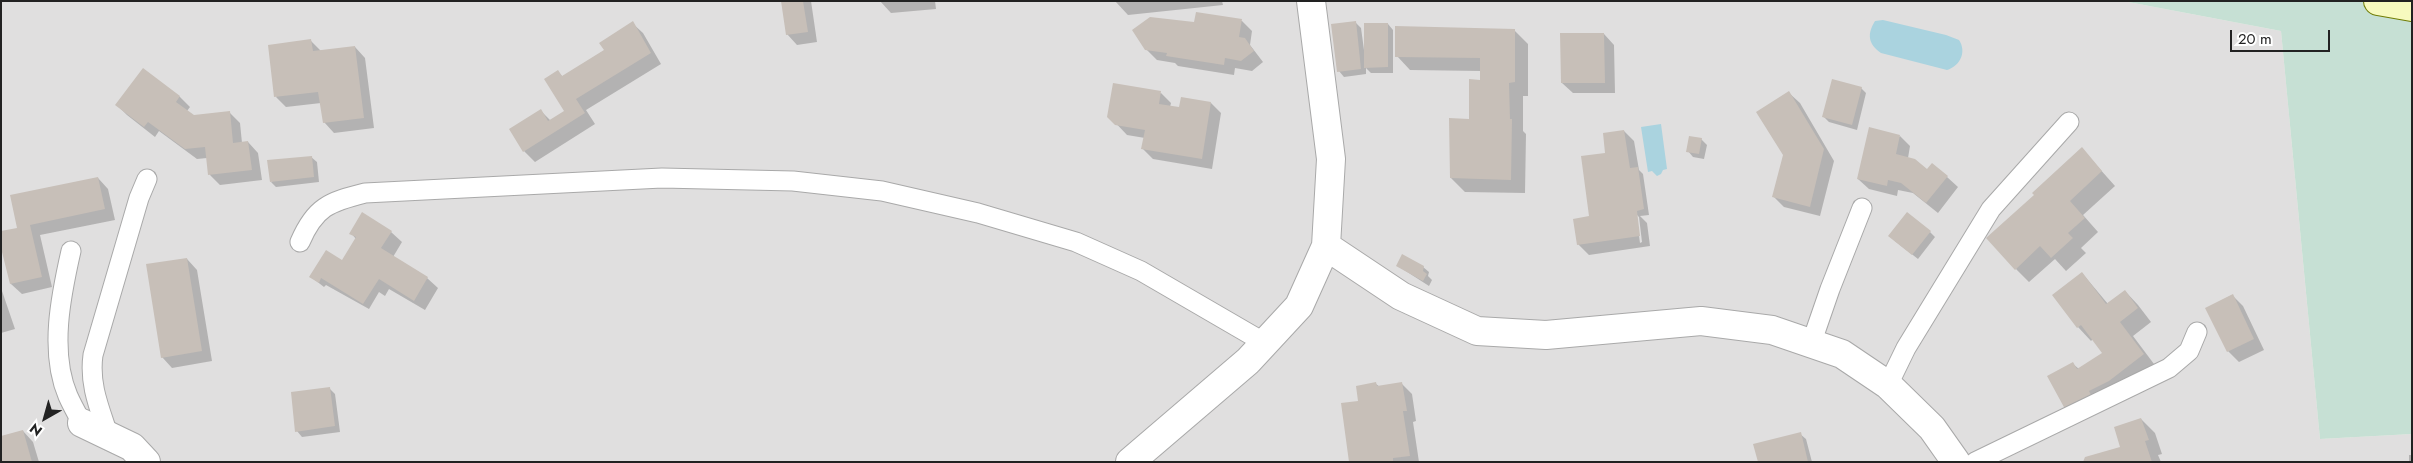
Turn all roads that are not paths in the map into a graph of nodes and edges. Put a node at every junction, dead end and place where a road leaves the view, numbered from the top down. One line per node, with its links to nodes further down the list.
1 (1311, 1): 6 (street)
2 (2070, 122): 11 (lane)
3 (147, 179): 13 (lane)
4 (1862, 208): 10 (lane)
5 (300, 242): 9 (lane)
6 (1326, 246): 9 (street); 10 (street)
7 (71, 251): 12 (lane)
8 (2197, 332): 17 (lane)
9 (1265, 343): 15 (street)
10 (1811, 344): 11 (street)
11 (1888, 385): 16 (street)
12 (82, 423): 13 (street)
13 (108, 434): 14 (street)
14 (146, 462)
15 (1130, 462)
16 (1956, 462)
17 (1975, 462)

